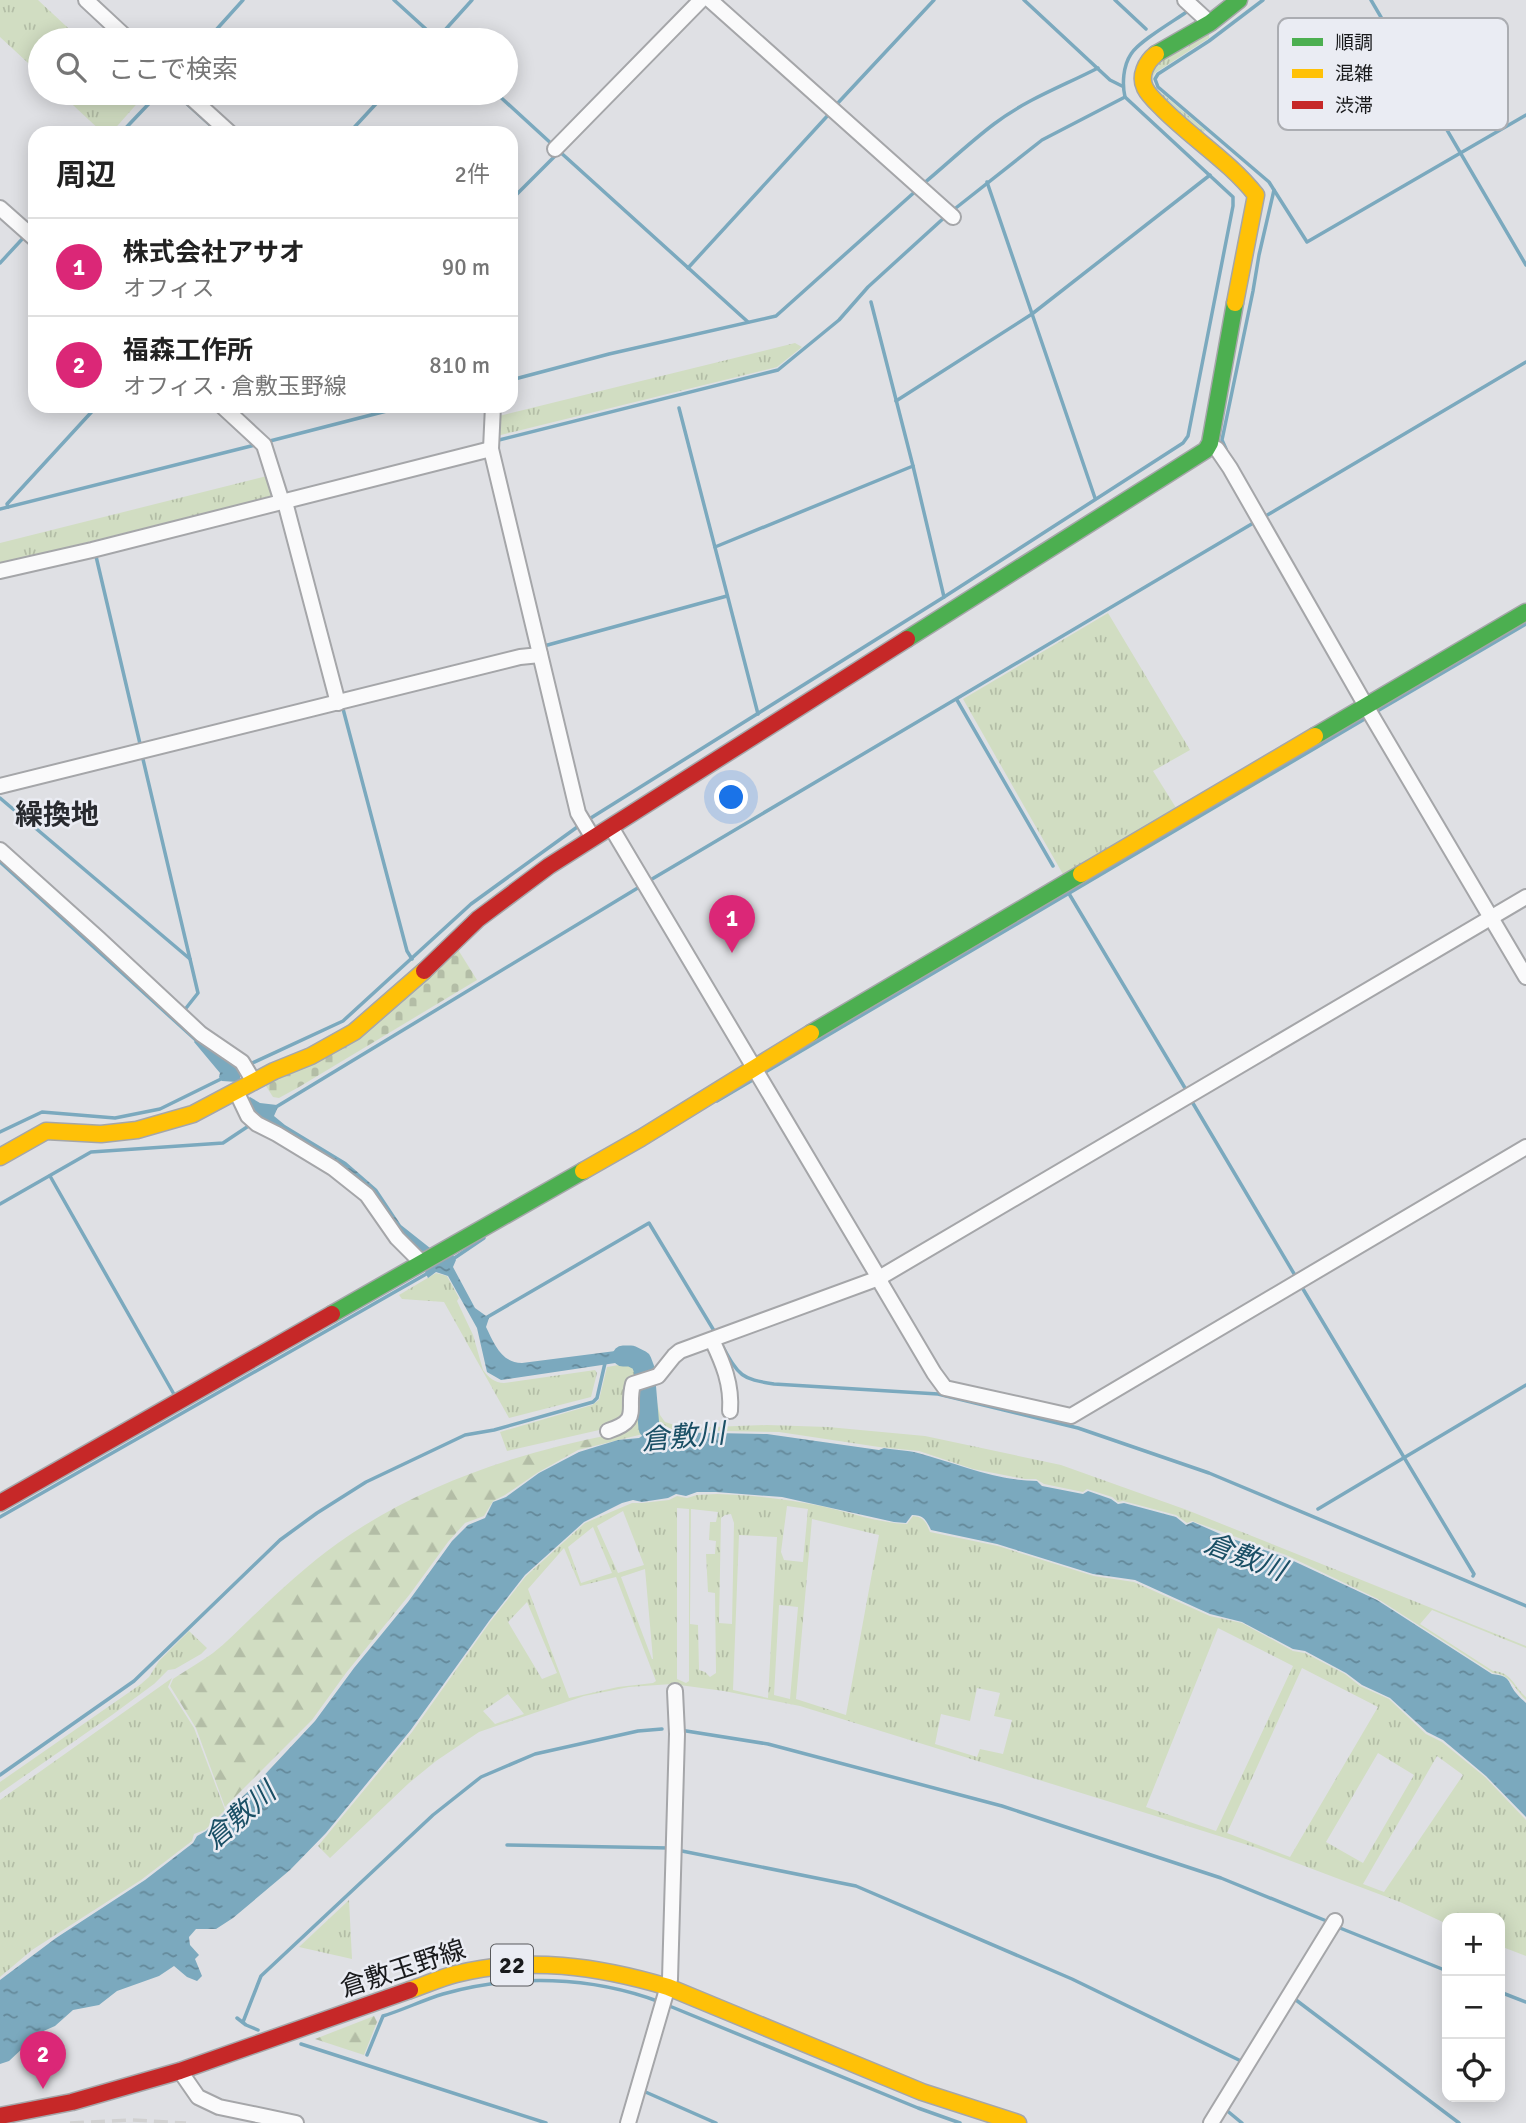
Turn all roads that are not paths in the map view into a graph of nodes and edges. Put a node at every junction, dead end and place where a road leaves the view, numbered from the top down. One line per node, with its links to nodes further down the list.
1 (86, 0): 7 (street)
2 (701, 0): 10 (street)
3 (710, 0): 12 (street)
4 (1185, 0): 6 (street)
5 (1239, 0): 6 (street)
6 (1210, 23): 16 (street)
7 (116, 28)
8 (199, 105): 9 (street)
9 (222, 126)
10 (556, 148)
11 (0, 208): 13 (street)
12 (950, 215)
13 (28, 233)
14 (230, 413): 18 (street)
15 (492, 413): 17 (street)
16 (1209, 445): 23 (street); 25 (street)
17 (488, 447): 18 (street); 21 (street)
18 (282, 499): 19 (street); 22 (street)
19 (0, 571)
20 (1526, 612): 23 (street)
21 (536, 652): 22 (street); 26 (street)
22 (339, 700): 24 (street)
23 (1370, 712): 29 (street); 32 (street)
24 (0, 786)
25 (611, 827): 26 (street); 32 (street)
26 (587, 828): 31 (street)
27 (0, 850): 31 (street)
28 (1526, 897): 29 (street)
29 (1489, 914): 30 (street); 37 (street)
30 (1526, 977)
31 (248, 1071): 33 (street)
32 (757, 1073): 36 (street); 37 (street)
33 (236, 1091): 35 (street); 36 (street)
34 (1526, 1147): 37 (street)
35 (0, 1157)
36 (429, 1259): 41 (street)
37 (879, 1278): 38 (street)
38 (716, 1338): 39 (street); 40 (street)
39 (730, 1411)
40 (608, 1431)
41 (0, 1503)
42 (675, 1691): 44 (street)
43 (1333, 1925): 50 (street)
44 (664, 1998): 45 (street, 倉敷玉野線 / 22); 48 (street); 49 (street, 倉敷玉野線 / 22)
45 (180, 2071): 46 (street, 倉敷玉野線 / 22); 47 (street)
46 (0, 2116)
47 (296, 2123)
48 (628, 2123)
49 (1018, 2123)
50 (1211, 2123)

